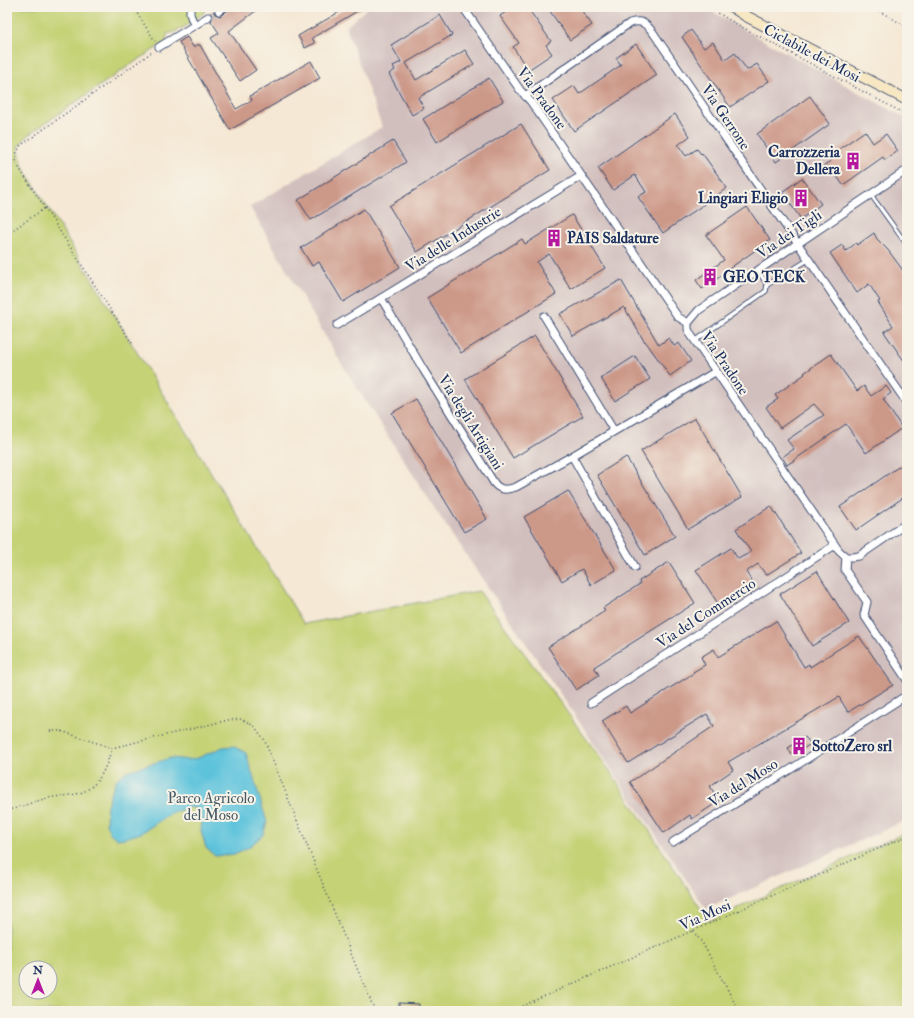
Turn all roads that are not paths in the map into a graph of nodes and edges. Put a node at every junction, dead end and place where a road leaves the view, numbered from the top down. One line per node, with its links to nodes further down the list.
1 (191, 7): 5 (street)
2 (463, 7): 7 (street, Via Pradone)
3 (732, 7): 8 (main road)
4 (208, 17): 5 (street)
5 (195, 25): 6 (street)
6 (159, 47)
7 (525, 96): 10 (street, Via Pradone); 12 (street, Via Gerrone)
8 (907, 100)
9 (906, 173): 11 (street, Via dei Tigli)
10 (581, 176): 17 (street, Via delle Industrie); 19 (street, Via Pradone)
11 (871, 195): 12 (street, Via dei Tigli); 13 (lane)
12 (797, 243): 14 (street, Via Gerrone); 15 (street, Via dei Tigli)
13 (907, 245)
14 (808, 260): 16 (lane); 23 (street, Via Gerrone)
15 (758, 270): 16 (lane); 19 (street, Via dei Tigli)
16 (768, 285): 21 (lane)
17 (382, 298): 20 (street, Via delle Industrie); 25 (street, Via degli Artigiani)
18 (544, 316): 24 (street)
19 (688, 323): 21 (street, Via Pradone)
20 (337, 325)
21 (695, 341): 22 (street, Via Pradone)
22 (715, 372): 24 (street, Via degli Artigiani); 27 (street, Via Pradone)
23 (907, 403)
24 (614, 431): 25 (street, Via degli Artigiani)
25 (572, 456): 29 (street)
26 (907, 523): 28 (street)
27 (834, 545): 28 (street, Via Pradone); 32 (street, Via del Commercio)
28 (846, 557): 30 (street)
29 (635, 567)
30 (907, 680)
31 (907, 695): 33 (street, Via del Moso)
32 (591, 703)
33 (673, 842)

